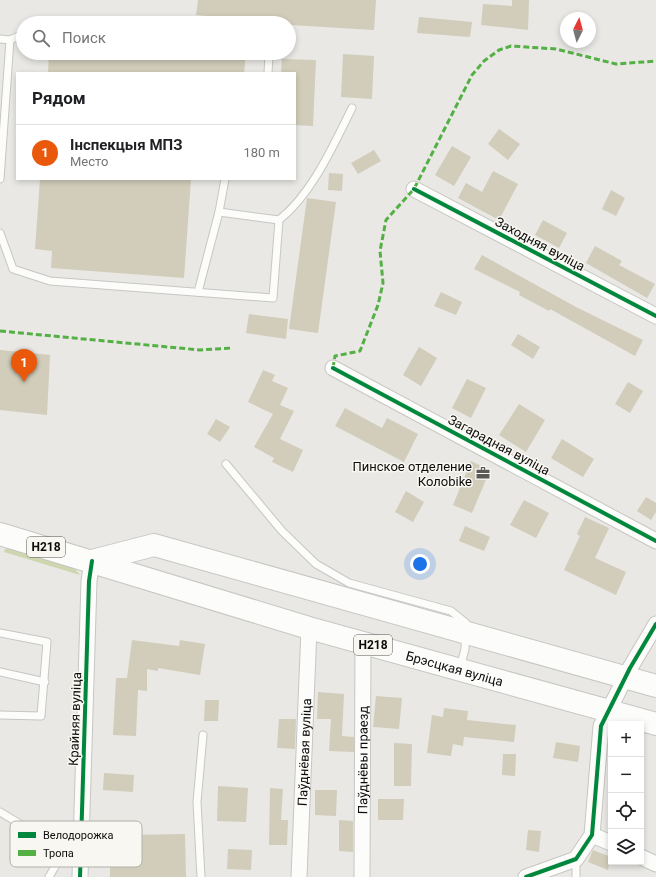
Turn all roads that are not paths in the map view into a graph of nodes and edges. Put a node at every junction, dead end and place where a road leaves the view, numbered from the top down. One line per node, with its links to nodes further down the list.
1 (16, 37): 3 (lane)
2 (0, 39): 3 (lane)
3 (10, 40): 6 (lane)
4 (269, 60): 5 (lane)
5 (268, 72)
6 (3, 100): 8 (lane)
7 (352, 108): 13 (lane)
8 (0, 168): 9 (lane)
9 (0, 179)
10 (225, 180): 12 (lane)
11 (414, 189): 16 (street, Заходняя вуліца)
12 (219, 212): 13 (lane); 15 (lane)
13 (279, 220): 15 (lane)
14 (0, 233): 15 (lane)
15 (198, 292)
16 (656, 316)
17 (333, 368): 20 (street, Загарадная вуліца)
18 (226, 464): 25 (lane)
19 (0, 534): 21 (main road, Брэсцкая вуліца / Н218)
20 (656, 540)
21 (92, 561): 23 (main road, Брэсцкая вуліца / Н218); 25 (main road); 38 (street, Крайняя вуліца)
22 (656, 624): 29 (street)
23 (309, 628): 26 (main road, Брэсцкая вуліца / Н218); 49 (street, Паўднёвая вуліца)
24 (0, 633): 30 (lane)
25 (466, 633): 27 (lane); 29 (main road)
26 (363, 642): 27 (main road, Брэсцкая вуліца / Н218); 50 (street, Паўднёвы праезд)
27 (459, 670): 32 (main road, Брэсцкая вуліца / Н218)
28 (0, 672): 30 (lane)
29 (625, 678): 31 (main road); 32 (street)
30 (45, 682): 33 (lane)
31 (656, 686)
32 (607, 711): 34 (main road, Брэсцкая вуліца / Н218); 39 (street)
33 (0, 715)
34 (656, 724)
35 (203, 735): 48 (lane)
36 (0, 812): 37 (lane)
37 (15, 821)
38 (76, 821)
39 (592, 835): 40 (street); 42 (street)
40 (608, 843)
41 (644, 858): 43 (street)
42 (576, 859): 51 (street); 52 (lane)
43 (656, 864)
44 (58, 867): 46 (lane)
45 (78, 867): 47 (street, Крайняя вуліца)
46 (49, 877)
47 (80, 877)
48 (201, 877)
49 (300, 877)
50 (362, 877)
51 (526, 877)
52 (576, 877)

